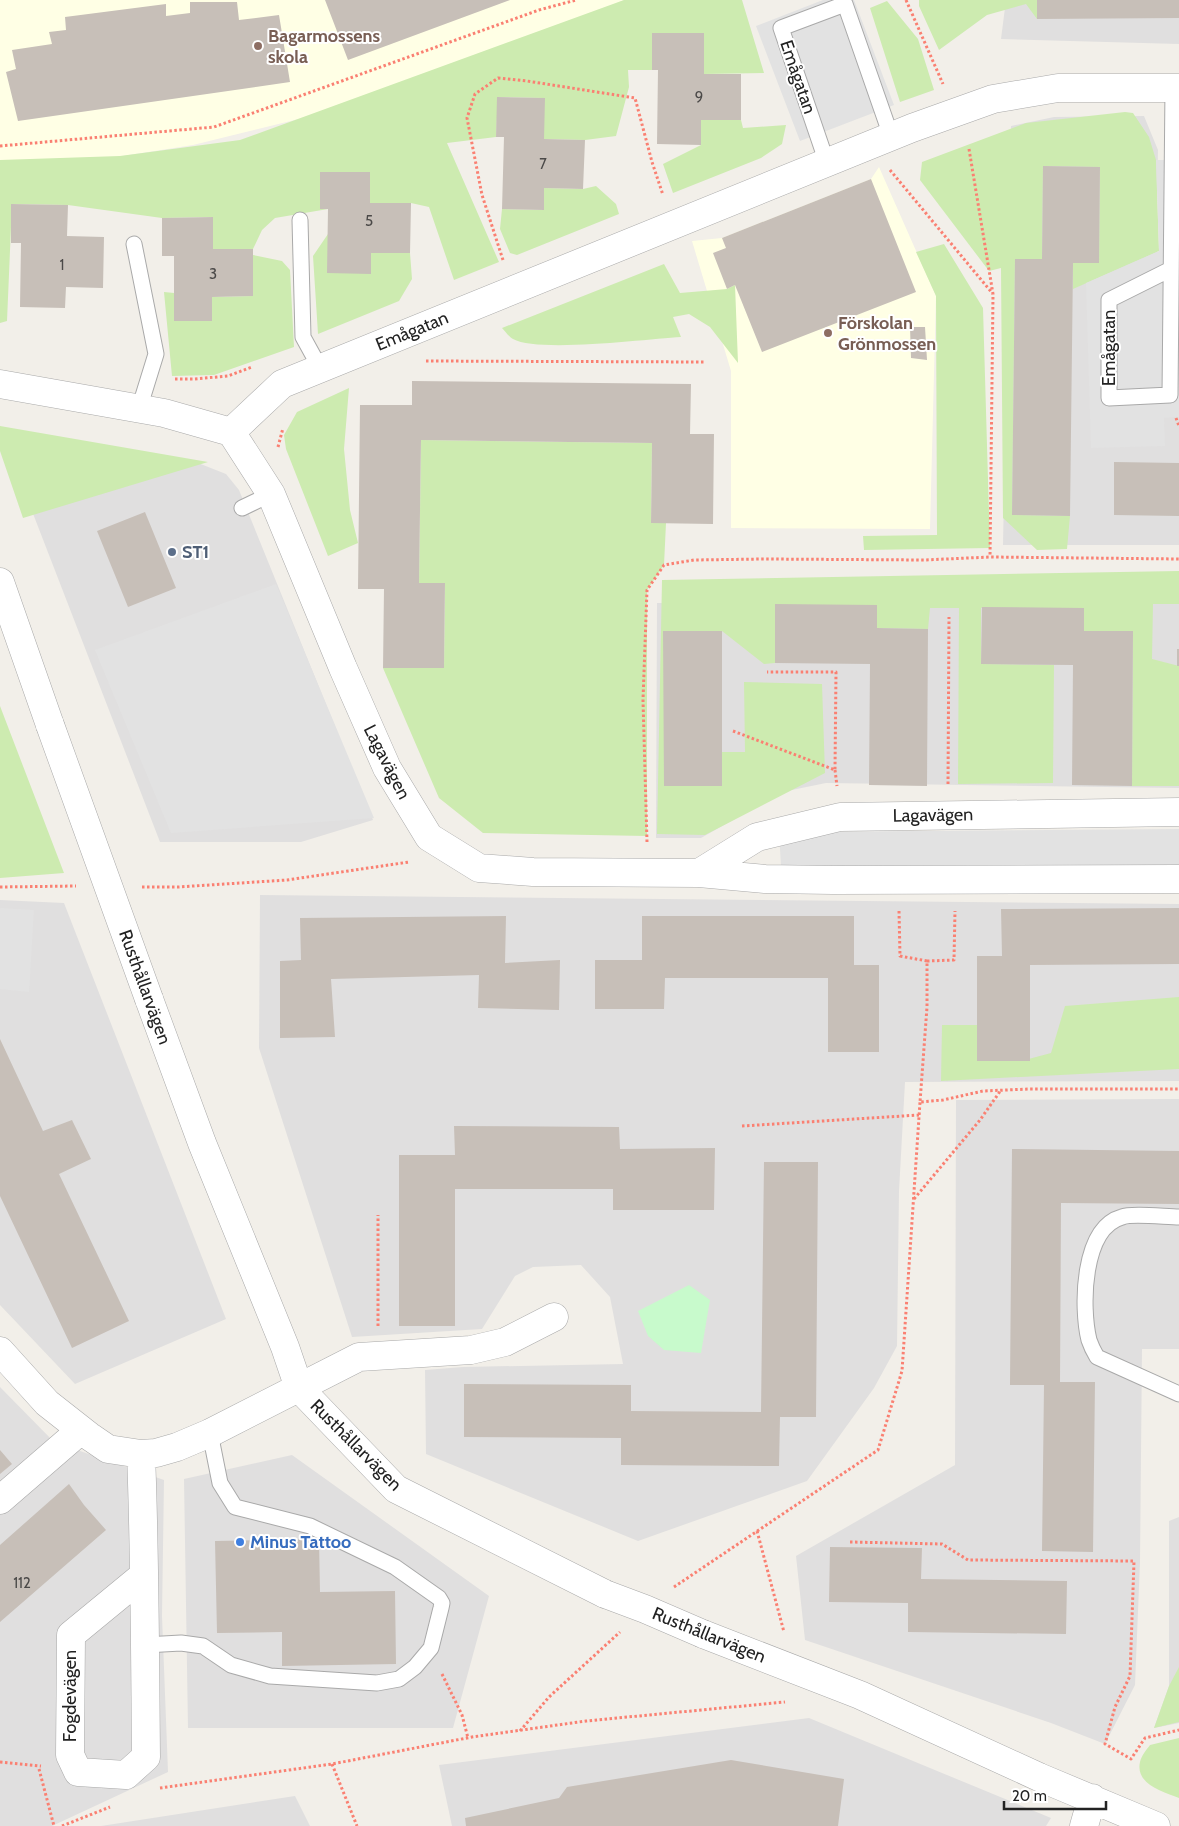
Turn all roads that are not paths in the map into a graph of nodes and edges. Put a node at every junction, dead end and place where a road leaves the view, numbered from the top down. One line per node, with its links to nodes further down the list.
1 (848, 2): 3 (lane, Emågatan); 4 (lane, Emågatan)
2 (1176, 88): 3 (street, Emågatan); 7 (lane, Emågatan)
3 (880, 140): 4 (street, Emågatan)
4 (827, 163): 8 (street, Emågatan)
5 (300, 220): 8 (lane)
6 (134, 244): 10 (lane)
7 (1172, 269): 7 (lane, Emågatan)
8 (320, 368): 11 (street, Emågatan)
9 (0, 384): 10 (street)
10 (139, 409): 11 (street)
11 (231, 432): 12 (street, Lagavägen)
12 (271, 494): 13 (lane); 16 (street, Lagavägen)
13 (242, 508)
14 (0, 582): 21 (street, Rusthållarvägen, bridge)
15 (1179, 812): 16 (street, Lagavägen)
16 (699, 873): 17 (street, Lagavägen)
17 (1179, 879)
18 (1179, 1217): 22 (lane)
19 (554, 1317): 21 (street, Rusthållarvägen)
20 (0, 1351): 23 (street)
21 (299, 1388): 24 (street); 29 (street, Rusthållarvägen, bridge)
22 (1179, 1394)
23 (81, 1430): 25 (street); 26 (street)
24 (210, 1433): 25 (street); 28 (lane)
25 (141, 1454): 27 (street, Fogdevägen)
26 (0, 1500)
27 (144, 1575): 28 (street, Fogdevägen); 28 (street, Fogdevägen)
28 (145, 1645)
29 (1092, 1798): 30 (street); 31 (street, Rusthållarvägen)
30 (1084, 1826)
31 (1156, 1826)

